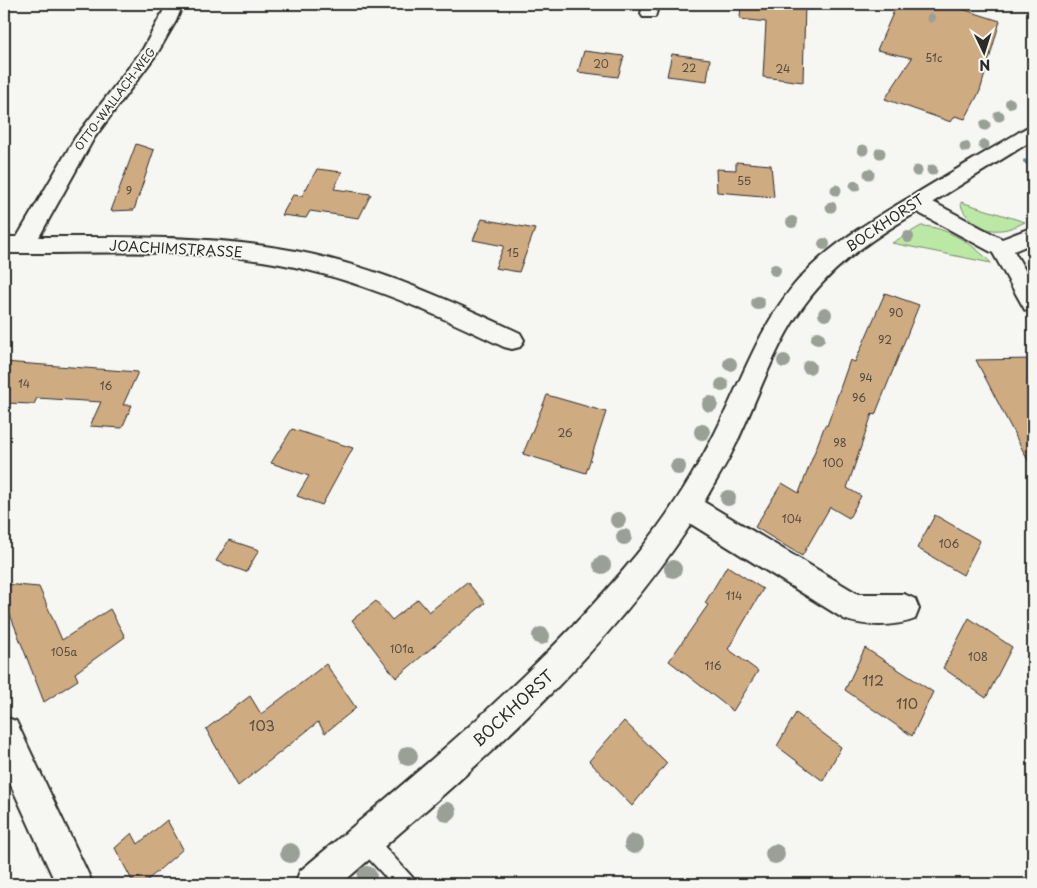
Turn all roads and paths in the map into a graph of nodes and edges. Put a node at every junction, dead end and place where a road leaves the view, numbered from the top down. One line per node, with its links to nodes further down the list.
1 (175, 4): 5 (street, OTTO-WALLACH-WEG)
2 (1033, 133): 3 (street, BOCKHORST)
3 (916, 202): 6 (street); 9 (street, BOCKHORST)
4 (1033, 234): 6 (street)
5 (14, 245): 8 (street, JOACHIMSTRASSE)
6 (1000, 248): 7 (street)
7 (1033, 304)
8 (512, 340)
9 (686, 506): 10 (street); 12 (street, BOCKHORST)
10 (904, 609)
11 (4, 732): 13 (street)
12 (365, 839): 14 (street, BOCKHORST); 15 (lane)
13 (75, 884)
14 (313, 884)
15 (405, 884)

